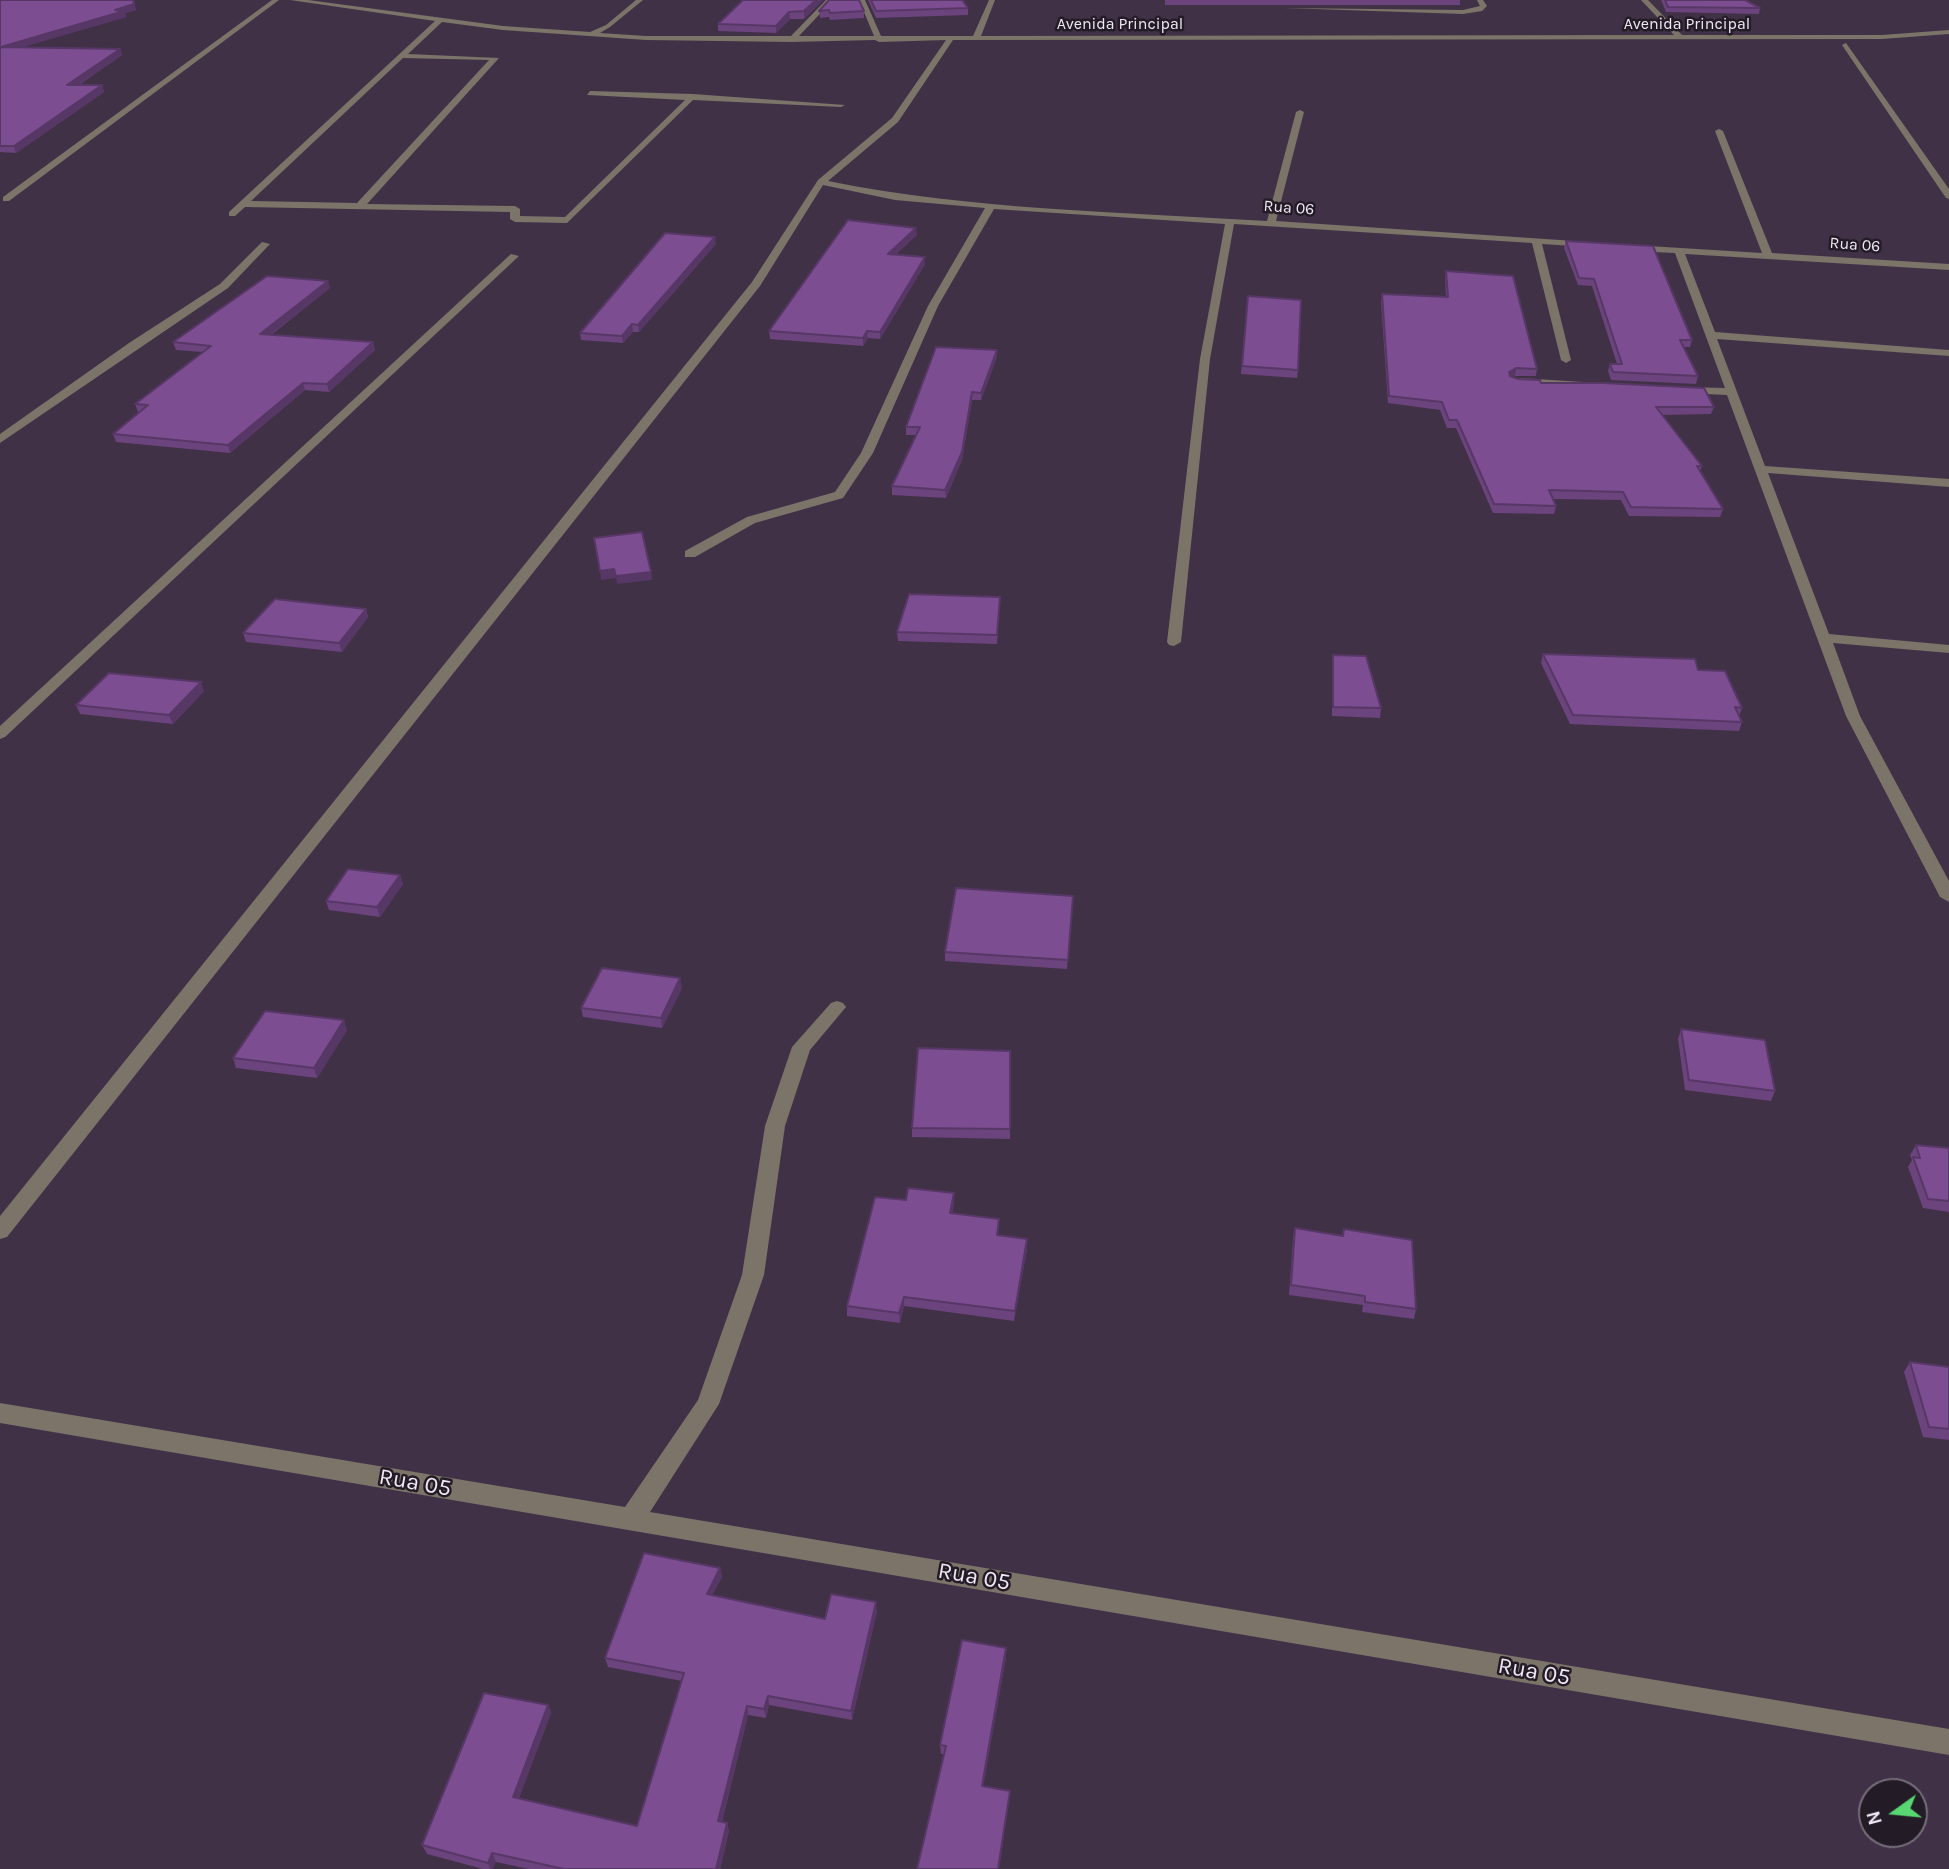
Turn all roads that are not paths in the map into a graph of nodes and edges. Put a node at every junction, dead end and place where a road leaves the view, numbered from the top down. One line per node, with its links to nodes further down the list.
1 (276, 0): 30 (street)
2 (293, 0): 11 (street, Avenida Principal)
3 (640, 0): 14 (street)
4 (830, 0): 19 (street)
5 (862, 0): 20 (street)
6 (992, 0): 16 (street)
7 (1480, 0): 9 (street)
8 (1644, 0): 15 (street)
9 (1287, 4): 10 (street)
10 (1290, 18)
11 (440, 20): 14 (street, Avenida Principal); 22 (street)
12 (1293, 28): 17 (street)
13 (1949, 32): 15 (street, Avenida Principal)
14 (589, 35): 19 (street, Avenida Principal)
15 (1680, 37): 17 (street, Avenida Principal)
16 (976, 38): 17 (street, Avenida Principal); 18 (street, Avenida Principal)
17 (1296, 38)
18 (950, 39): 20 (street, Avenida Principal); 28 (street)
19 (791, 40): 20 (street, Avenida Principal)
20 (878, 40)
21 (1846, 45): 29 (street)
22 (401, 56): 31 (street); 32 (street)
23 (590, 93): 24 (street)
24 (693, 96): 25 (street); 32 (street)
25 (841, 105)
26 (1300, 112): 36 (street)
27 (1719, 131): 43 (street)
28 (821, 182): 33 (street, Rua 06); 62 (street)
29 (1949, 196)
30 (6, 199)
31 (243, 204): 32 (street); 34 (street)
32 (360, 206)
33 (991, 206): 35 (street, Rua 06); 55 (street)
34 (232, 214)
35 (1230, 220): 36 (street, Rua 06); 57 (street)
36 (1271, 222): 37 (street, Rua 06)
37 (1536, 241): 39 (street, Rua 06); 47 (street)
38 (265, 244): 52 (street)
39 (1601, 246)
40 (1627, 247): 41 (street, Rua 06)
41 (1679, 251): 43 (street, Rua 06); 45 (street)
42 (514, 256): 59 (street)
43 (1768, 256): 44 (street, Rua 06)
44 (1949, 267)
45 (1711, 335): 46 (street); 51 (street)
46 (1949, 353)
47 (1566, 360)
48 (1516, 381): 49 (street)
49 (1597, 385)
50 (1678, 390): 51 (street)
51 (1732, 392): 53 (street)
52 (0, 439)
53 (1760, 469): 54 (street); 56 (street)
54 (1949, 483)
55 (690, 554)
56 (1823, 638): 58 (street); 60 (street)
57 (1174, 642)
58 (1949, 649)
59 (0, 734)
60 (1949, 897)
61 (837, 1007): 64 (street)
62 (0, 1231)
63 (0, 1413): 64 (street, Rua 05)
64 (631, 1519): 65 (street, Rua 05)
65 (1949, 1742)

